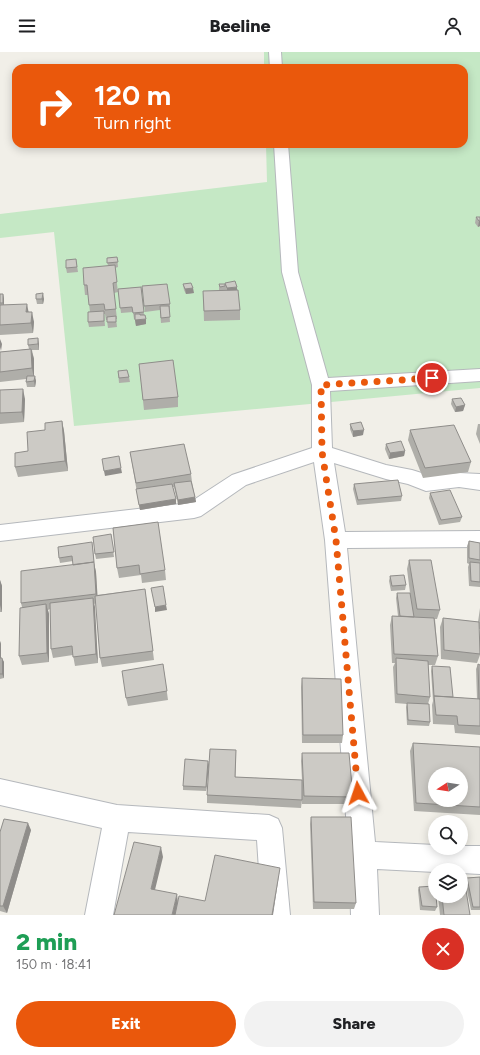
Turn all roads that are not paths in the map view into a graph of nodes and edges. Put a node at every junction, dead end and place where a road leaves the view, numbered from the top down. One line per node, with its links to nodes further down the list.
1 (275, 52): 2 (street)
2 (276, 64)
3 (281, 148): 5 (street)
4 (480, 375): 5 (street)
5 (321, 385): 6 (street)
6 (322, 452): 7 (street); 8 (street); 10 (street)
7 (480, 482)
8 (0, 533)
9 (480, 539): 10 (street)
10 (336, 540): 13 (street)
11 (0, 792): 12 (street)
12 (117, 818): 15 (street); 16 (street)
13 (363, 855): 14 (street); 17 (street)
14 (480, 860)
15 (99, 915)
16 (276, 915)
17 (366, 915)

